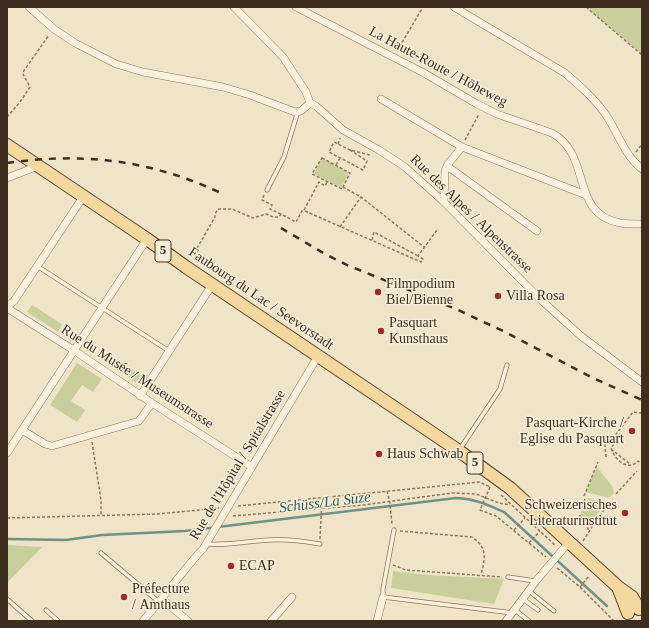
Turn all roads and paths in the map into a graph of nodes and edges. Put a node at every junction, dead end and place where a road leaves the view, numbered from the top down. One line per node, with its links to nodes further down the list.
1 (29, 7): 13 (street)
2 (234, 7): 11 (street)
3 (296, 7): 9 (street, La Haute-Route / Höheweg)
4 (423, 7): 9 (path)
5 (454, 7): 25 (street)
6 (586, 7): 8 (path)
7 (51, 32): 14 (path)
8 (642, 55)
9 (392, 57): 12 (street, La Haute-Route / Höheweg)
10 (381, 99): 18 (street)
11 (310, 103): 13 (street); 33 (street, Rue des Alpes / Alpenstrasse)
12 (483, 107): 18 (path); 30 (street, La Haute-Route / Höheweg)
13 (298, 111): 29 (lane)
14 (7, 116)
15 (340, 139): 16 (path)
16 (338, 144): 19 (path); 21 (path)
17 (7, 145): 23 (main road, Faubourg du Lac / Seevorstadt / 5)
18 (462, 148): 24 (street); 30 (street)
19 (350, 150): 20 (path); 21 (path)
20 (375, 157)
21 (340, 158): 22 (path)
22 (336, 165): 27 (path); 28 (path)
23 (38, 166): 26 (street); 31 (main road, Faubourg du Lac / Seevorstadt / 5)
24 (447, 166): 33 (street); 39 (street)
25 (642, 169)
26 (7, 178)
27 (327, 182): 28 (path); 34 (path)
28 (343, 187): 32 (path)
29 (267, 190): 35 (path)
30 (586, 195): 36 (street, La Haute-Route / Höheweg)
31 (84, 197): 40 (main road, Faubourg du Lac / Seevorstadt / 5); 45 (street)
32 (361, 197): 37 (path); 42 (path)
33 (444, 202): 53 (street, Rue des Alpes / Alpenstrasse)
34 (304, 210): 35 (path); 37 (path)
35 (281, 214): 44 (path)
36 (642, 224)
37 (340, 227): 41 (path)
38 (437, 230): 42 (path)
39 (537, 231)
40 (147, 239): 46 (main road, Faubourg du Lac / Seevorstadt / 5); 48 (street)
41 (371, 240): 43 (path); 43 (path)
42 (424, 247): 43 (path)
43 (418, 256)
44 (190, 260)
45 (37, 266): 47 (street); 48 (lane)
46 (212, 285): 50 (street); 51 (main road, Faubourg du Lac / Seevorstadt / 5)
47 (7, 308): 49 (street, Rue du Musée / Museumstrasse)
48 (102, 308): 49 (street); 50 (lane)
49 (74, 351): 54 (street, Rue du Musée / Museumstrasse); 57 (street)
50 (169, 352): 54 (street)
51 (318, 356): 61 (main road, Faubourg du Lac / Seevorstadt / 5); 67 (street, Rue de l'Hôpital / Spitalstrasse)
52 (507, 366): 61 (lane)
53 (642, 382)
54 (140, 396): 55 (street, Rue du Musée / Museumstrasse)
55 (152, 403): 58 (street); 67 (street, Rue du Musée / Museumstrasse)
56 (642, 413): 59 (path)
57 (22, 430): 58 (street); 62 (street)
58 (91, 434): 83 (path)
59 (614, 437): 60 (path); 63 (path)
60 (611, 449): 65 (path); 65 (path)
61 (459, 451): 96 (main road, Faubourg du Lac / Seevorstadt / 5)
62 (7, 453)
63 (606, 457)
64 (598, 462): 74 (path)
65 (631, 464): 66 (path)
66 (642, 464)
67 (252, 467): 80 (street, Rue de l'Hôpital / Spitalstrasse)
68 (637, 471): 72 (path)
69 (490, 487): 70 (path); 71 (path); 76 (path)
70 (495, 490)
71 (387, 491): 75 (path); 78 (path)
72 (616, 494)
73 (501, 495): 79 (path)
74 (584, 496)
75 (322, 497): 80 (path); 81 (path)
76 (485, 498): 78 (path); 79 (path); 82 (path)
77 (612, 500): 91 (path)
78 (390, 502): 81 (path); 88 (path)
79 (511, 505): 86 (path)
80 (228, 507): 83 (path); 94 (street, Rue de l'Hôpital / Spitalstrasse)
81 (321, 510): 84 (path); 95 (path)
82 (480, 510)
83 (101, 516): 85 (path)
84 (233, 516)
85 (7, 518)
86 (525, 518): 89 (path); 90 (path)
87 (571, 518): 91 (path)
88 (394, 530): 98 (lane); 99 (path)
89 (514, 530)
90 (540, 531): 92 (path); 96 (path)
91 (589, 532): 93 (path)
92 (530, 542)
93 (582, 543)
94 (207, 544): 95 (lane); 109 (street, Rue de l'Hôpital / Spitalstrasse)
95 (320, 544)
96 (563, 549): 102 (street); 114 (main road, Faubourg du Lac / Seevorstadt / 5)
97 (102, 553): 109 (lane)
98 (388, 563): 99 (path); 106 (lane)
99 (481, 575): 101 (path)
100 (589, 576): 103 (path)
101 (508, 577): 102 (lane)
102 (536, 581): 104 (street)
103 (580, 587)
104 (529, 591): 108 (street); 113 (lane)
105 (292, 597): 119 (street)
106 (383, 597): 112 (lane); 120 (street)
107 (7, 599): 115 (lane)
108 (523, 599): 111 (lane); 112 (street)
109 (160, 600): 117 (street, Rue de l'Hôpital / Spitalstrasse); 118 (street)
110 (46, 610): 116 (lane)
111 (538, 610)
112 (514, 611): 121 (street); 122 (lane)
113 (554, 611)
114 (633, 613)
115 (32, 621)
116 (58, 621)
117 (143, 621)
118 (188, 621)
119 (271, 621)
120 (377, 621)
121 (506, 621)
122 (529, 621)

